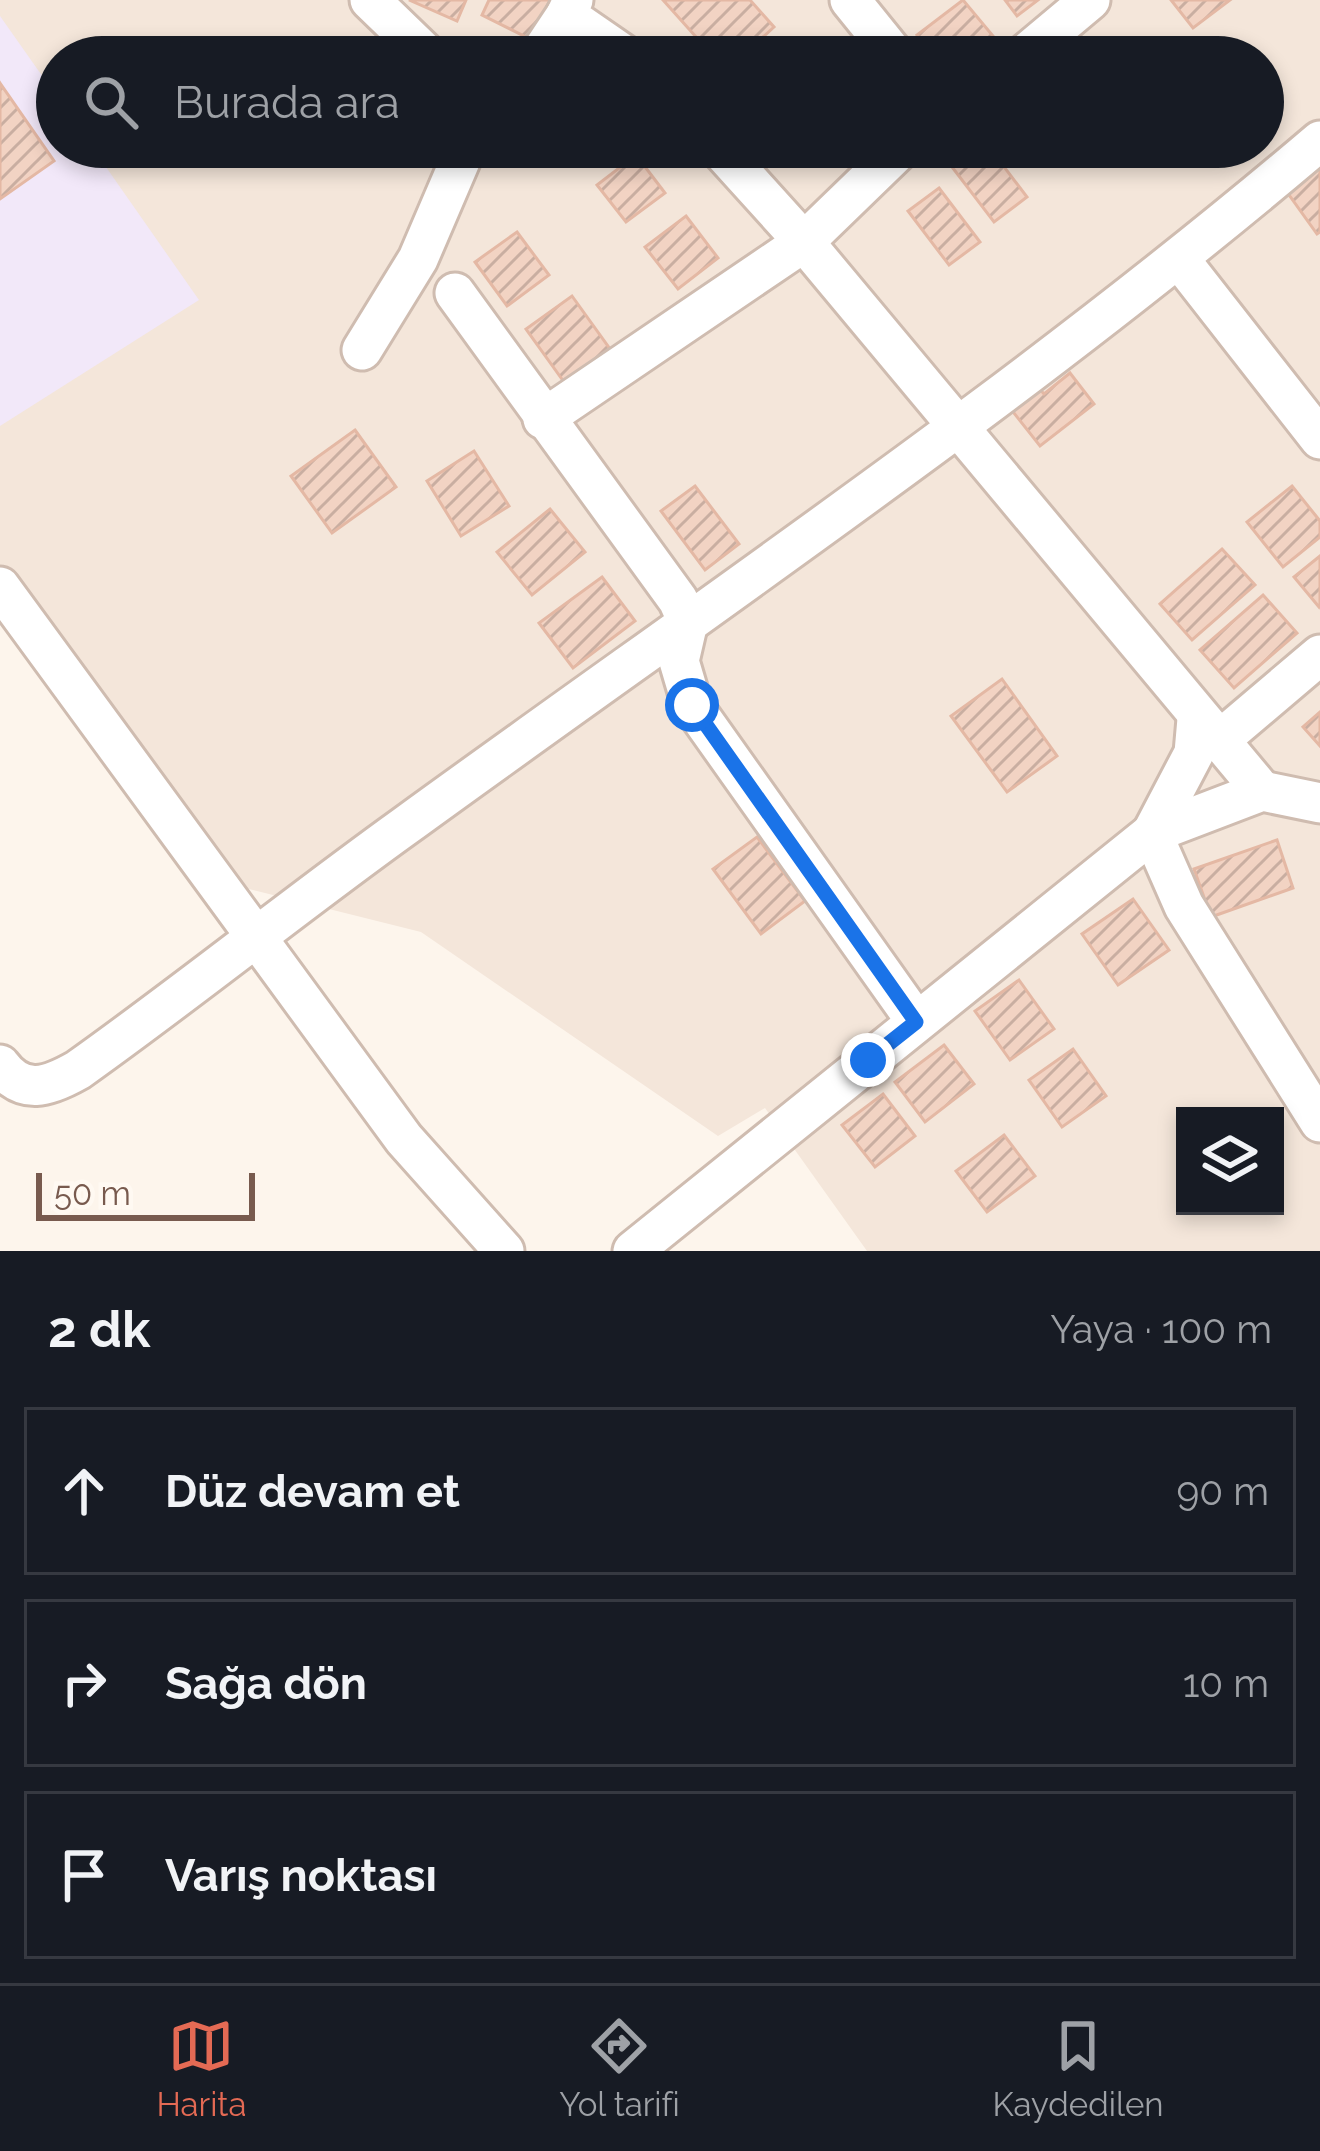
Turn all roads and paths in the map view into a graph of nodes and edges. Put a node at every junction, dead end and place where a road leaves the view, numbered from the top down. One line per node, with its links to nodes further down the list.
1 (370, 0): 5 (street)
2 (850, 0): 8 (street)
3 (1090, 0): 9 (street)
4 (570, 8): 6 (street); 7 (street)
5 (407, 36)
6 (552, 36)
7 (603, 36)
8 (879, 36)
9 (1047, 36)
10 (1320, 141): 15 (street)
11 (457, 168): 17 (street)
12 (737, 168): 14 (street)
13 (880, 168): 14 (street)
14 (804, 242): 18 (street); 19 (street)
15 (1180, 260): 19 (street); 20 (street)
16 (454, 293): 18 (street)
17 (362, 350)
18 (543, 419): 22 (street)
19 (958, 428): 22 (street); 24 (street)
20 (1320, 439)
21 (0, 587): 28 (street)
22 (688, 622): 28 (street); 29 (street)
23 (1320, 656): 24 (street)
24 (1209, 729): 25 (street); 27 (street)
25 (1262, 791): 26 (street); 27 (street)
26 (1320, 803)
27 (1152, 833): 29 (street); 31 (street)
28 (258, 937): 30 (street); 32 (street)
29 (916, 1022): 33 (street)
30 (0, 1065)
31 (1320, 1122)
32 (504, 1251)
33 (633, 1251)

